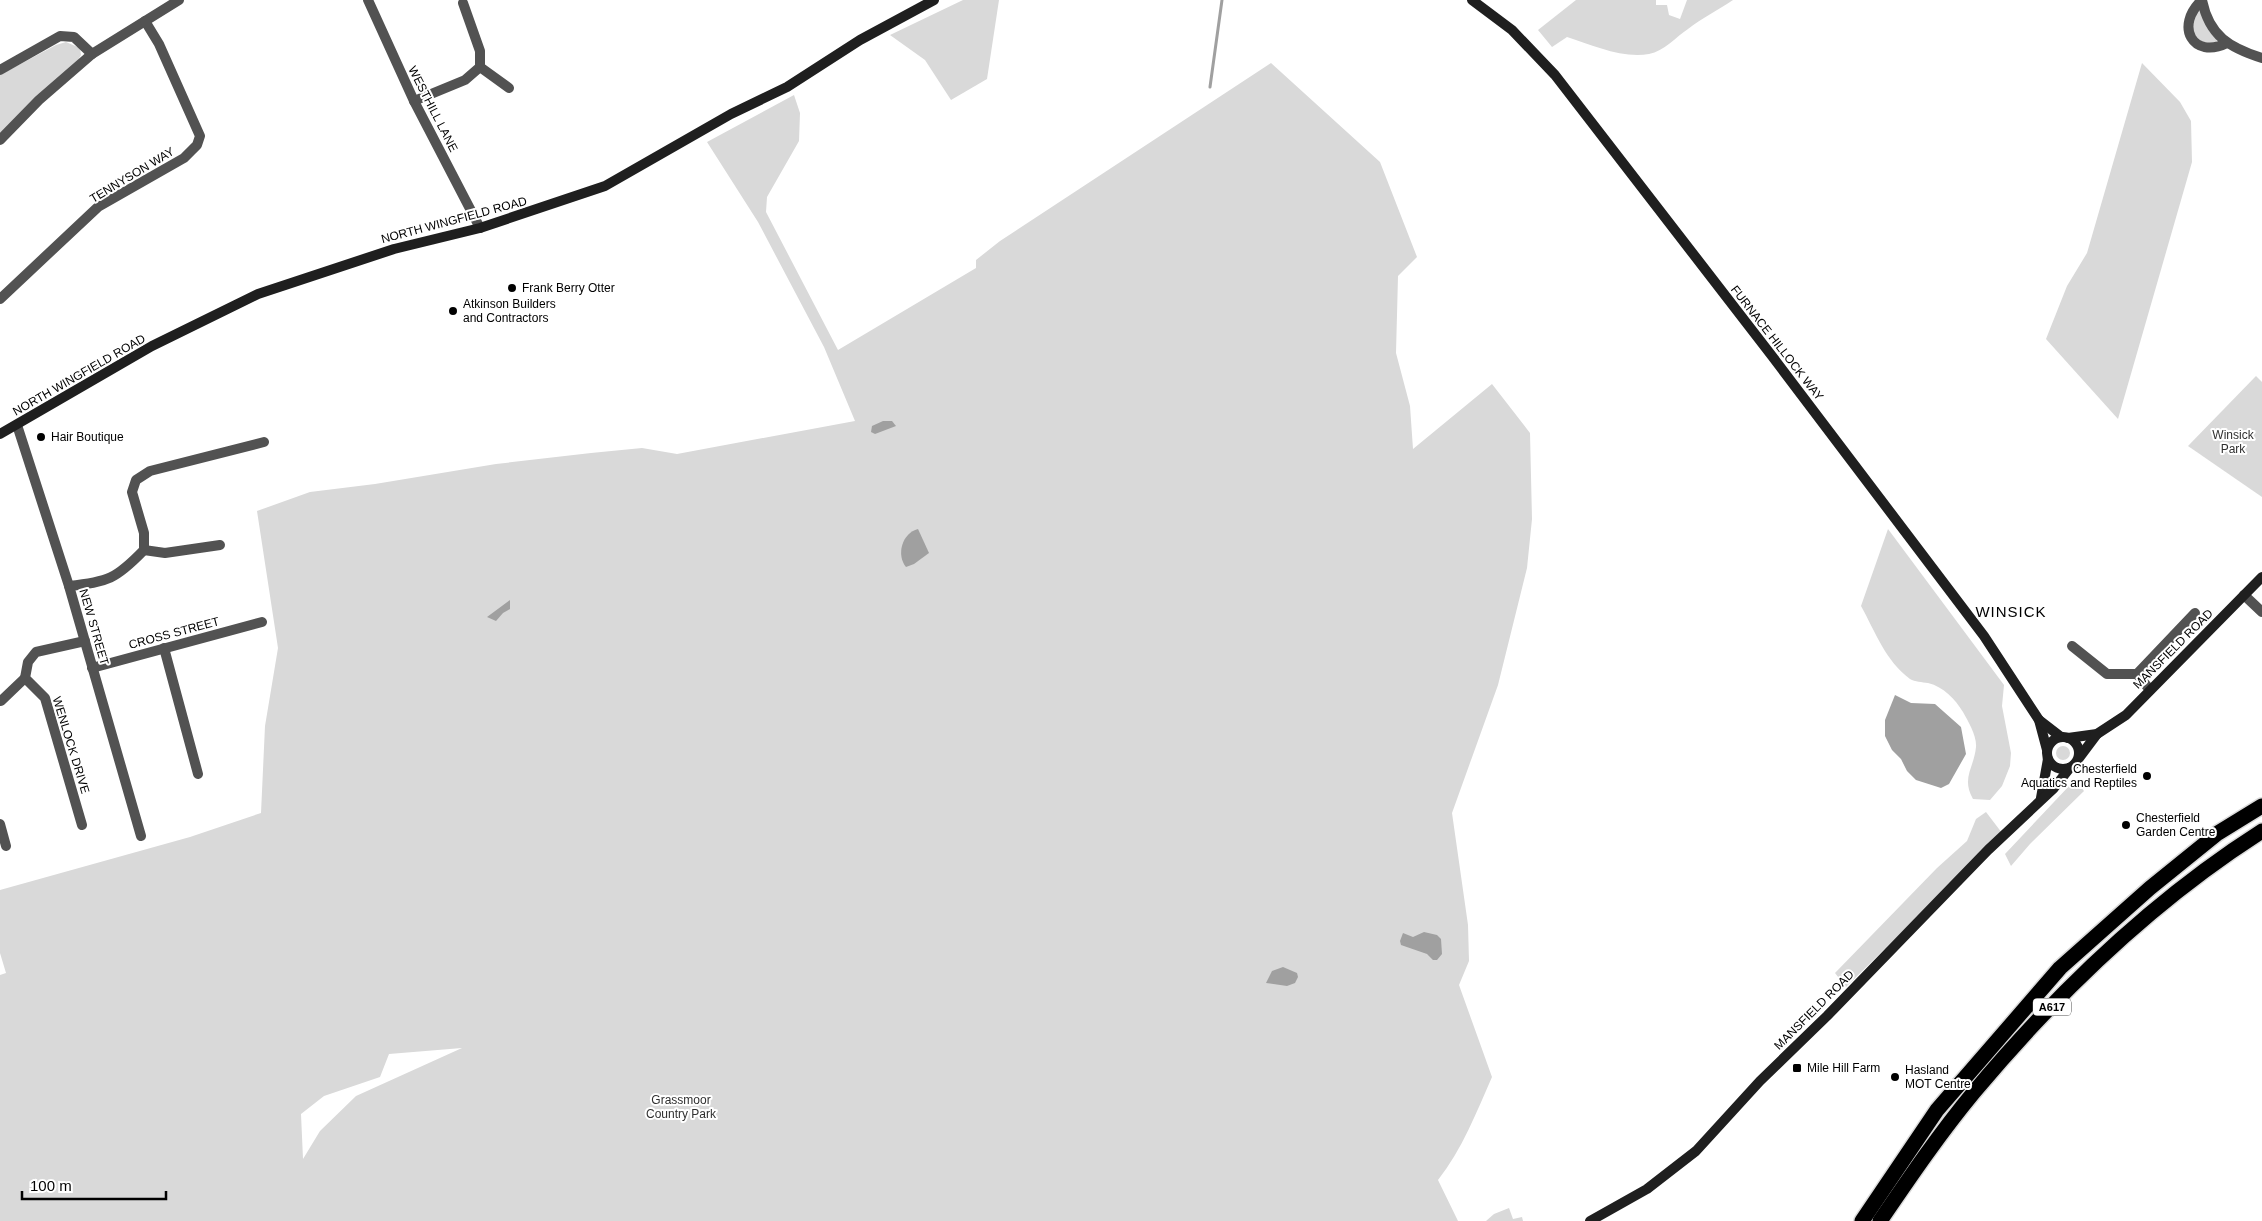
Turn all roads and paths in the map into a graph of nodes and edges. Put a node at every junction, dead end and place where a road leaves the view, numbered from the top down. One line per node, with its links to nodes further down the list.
1 (179, 0): 7 (street)
2 (368, 0): 14 (street, WESTHILL LANE)
3 (934, 0): 16 (main road, NORTH WINGFIELD ROAD)
4 (1472, 0): 37 (main road, FURNACE HILLOCK WAY)
5 (2202, 0): 8 (street); 8 (street)
6 (463, 3): 11 (street)
7 (145, 20): 9 (street); 17 (street, TENNYSON WAY)
8 (2227, 43): 10 (street)
9 (92, 54): 12 (street); 15 (street)
10 (2262, 58)
11 (480, 67): 13 (street); 14 (street)
12 (0, 70)
13 (509, 88)
14 (414, 101): 16 (street, WESTHILL LANE)
15 (0, 140)
16 (480, 228): 18 (main road, NORTH WINGFIELD ROAD)
17 (0, 300)
18 (17, 426): 19 (main road, NORTH WINGFIELD ROAD); 24 (street, NEW STREET)
19 (0, 434)
20 (264, 442): 22 (street)
21 (220, 545): 22 (street)
22 (144, 550): 24 (street)
23 (2262, 577): 25 (main road, MANSFIELD ROAD)
24 (69, 586): 29 (street, NEW STREET)
25 (2244, 595): 26 (street); 35 (main road, MANSFIELD ROAD)
26 (2262, 612)
27 (2195, 613): 33 (street)
28 (262, 622): 31 (street, CROSS STREET)
29 (85, 641): 32 (street, NEW STREET); 34 (street)
30 (2072, 646): 33 (street)
31 (164, 648): 32 (street, CROSS STREET); 43 (street)
32 (92, 668): 49 (street, NEW STREET)
33 (2136, 674): 35 (street)
34 (25, 678): 36 (street); 47 (street, WENLOCK DRIVE)
35 (2150, 690): 38 (main road, MANSFIELD ROAD)
36 (1, 701)
37 (2039, 720): 39 (main road, FURNACE HILLOCK WAY); 40 (main road, FURNACE HILLOCK WAY)
38 (2097, 734): 39 (main road, MANSFIELD ROAD); 41 (main road, MANSFIELD ROAD)
39 (2065, 738): 40 (main road); 41 (main road)
40 (2047, 754): 42 (main road); 44 (main road)
41 (2078, 758): 42 (main road)
42 (2069, 769): 44 (main road, MANSFIELD ROAD)
43 (198, 774)
44 (2041, 798): 51 (main road, MANSFIELD ROAD)
45 (2262, 806): 52 (highway, A617)
46 (0, 824): 50 (street)
47 (82, 825)
48 (2262, 831): 53 (highway, A617)
49 (141, 836)
50 (6, 846)
51 (1590, 1221)
52 (1862, 1221)
53 (1880, 1221)

